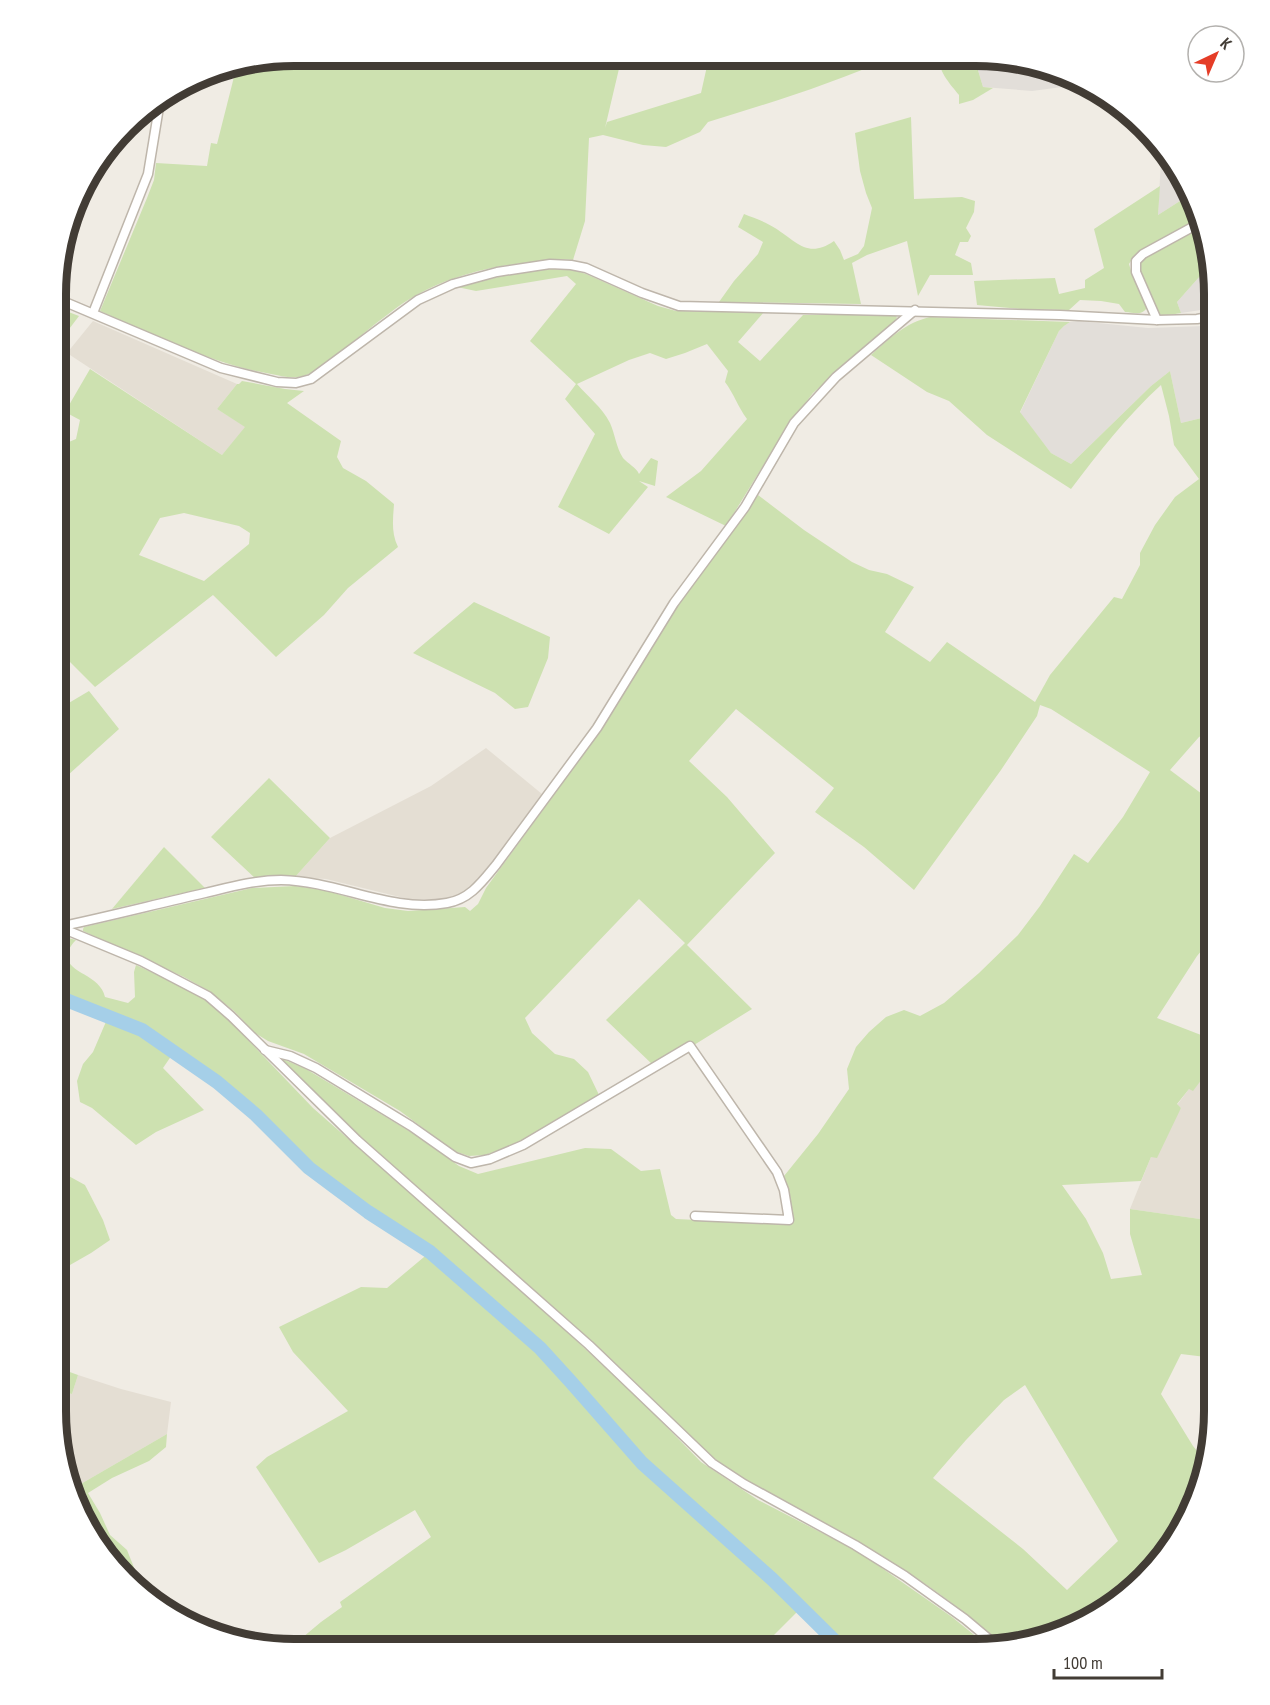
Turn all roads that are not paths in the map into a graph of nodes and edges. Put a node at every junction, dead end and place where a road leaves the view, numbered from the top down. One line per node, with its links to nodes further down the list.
1 (158, 110): 5 (street)
2 (1194, 226): 7 (street)
3 (66, 302): 5 (street)
4 (915, 310): 5 (street); 7 (street); 8 (street)
5 (93, 313)
6 (1204, 318): 7 (street)
7 (1158, 320)
8 (66, 925)
9 (66, 930): 10 (street)
10 (265, 1050): 11 (street); 12 (street)
11 (695, 1216)
12 (989, 1639)

